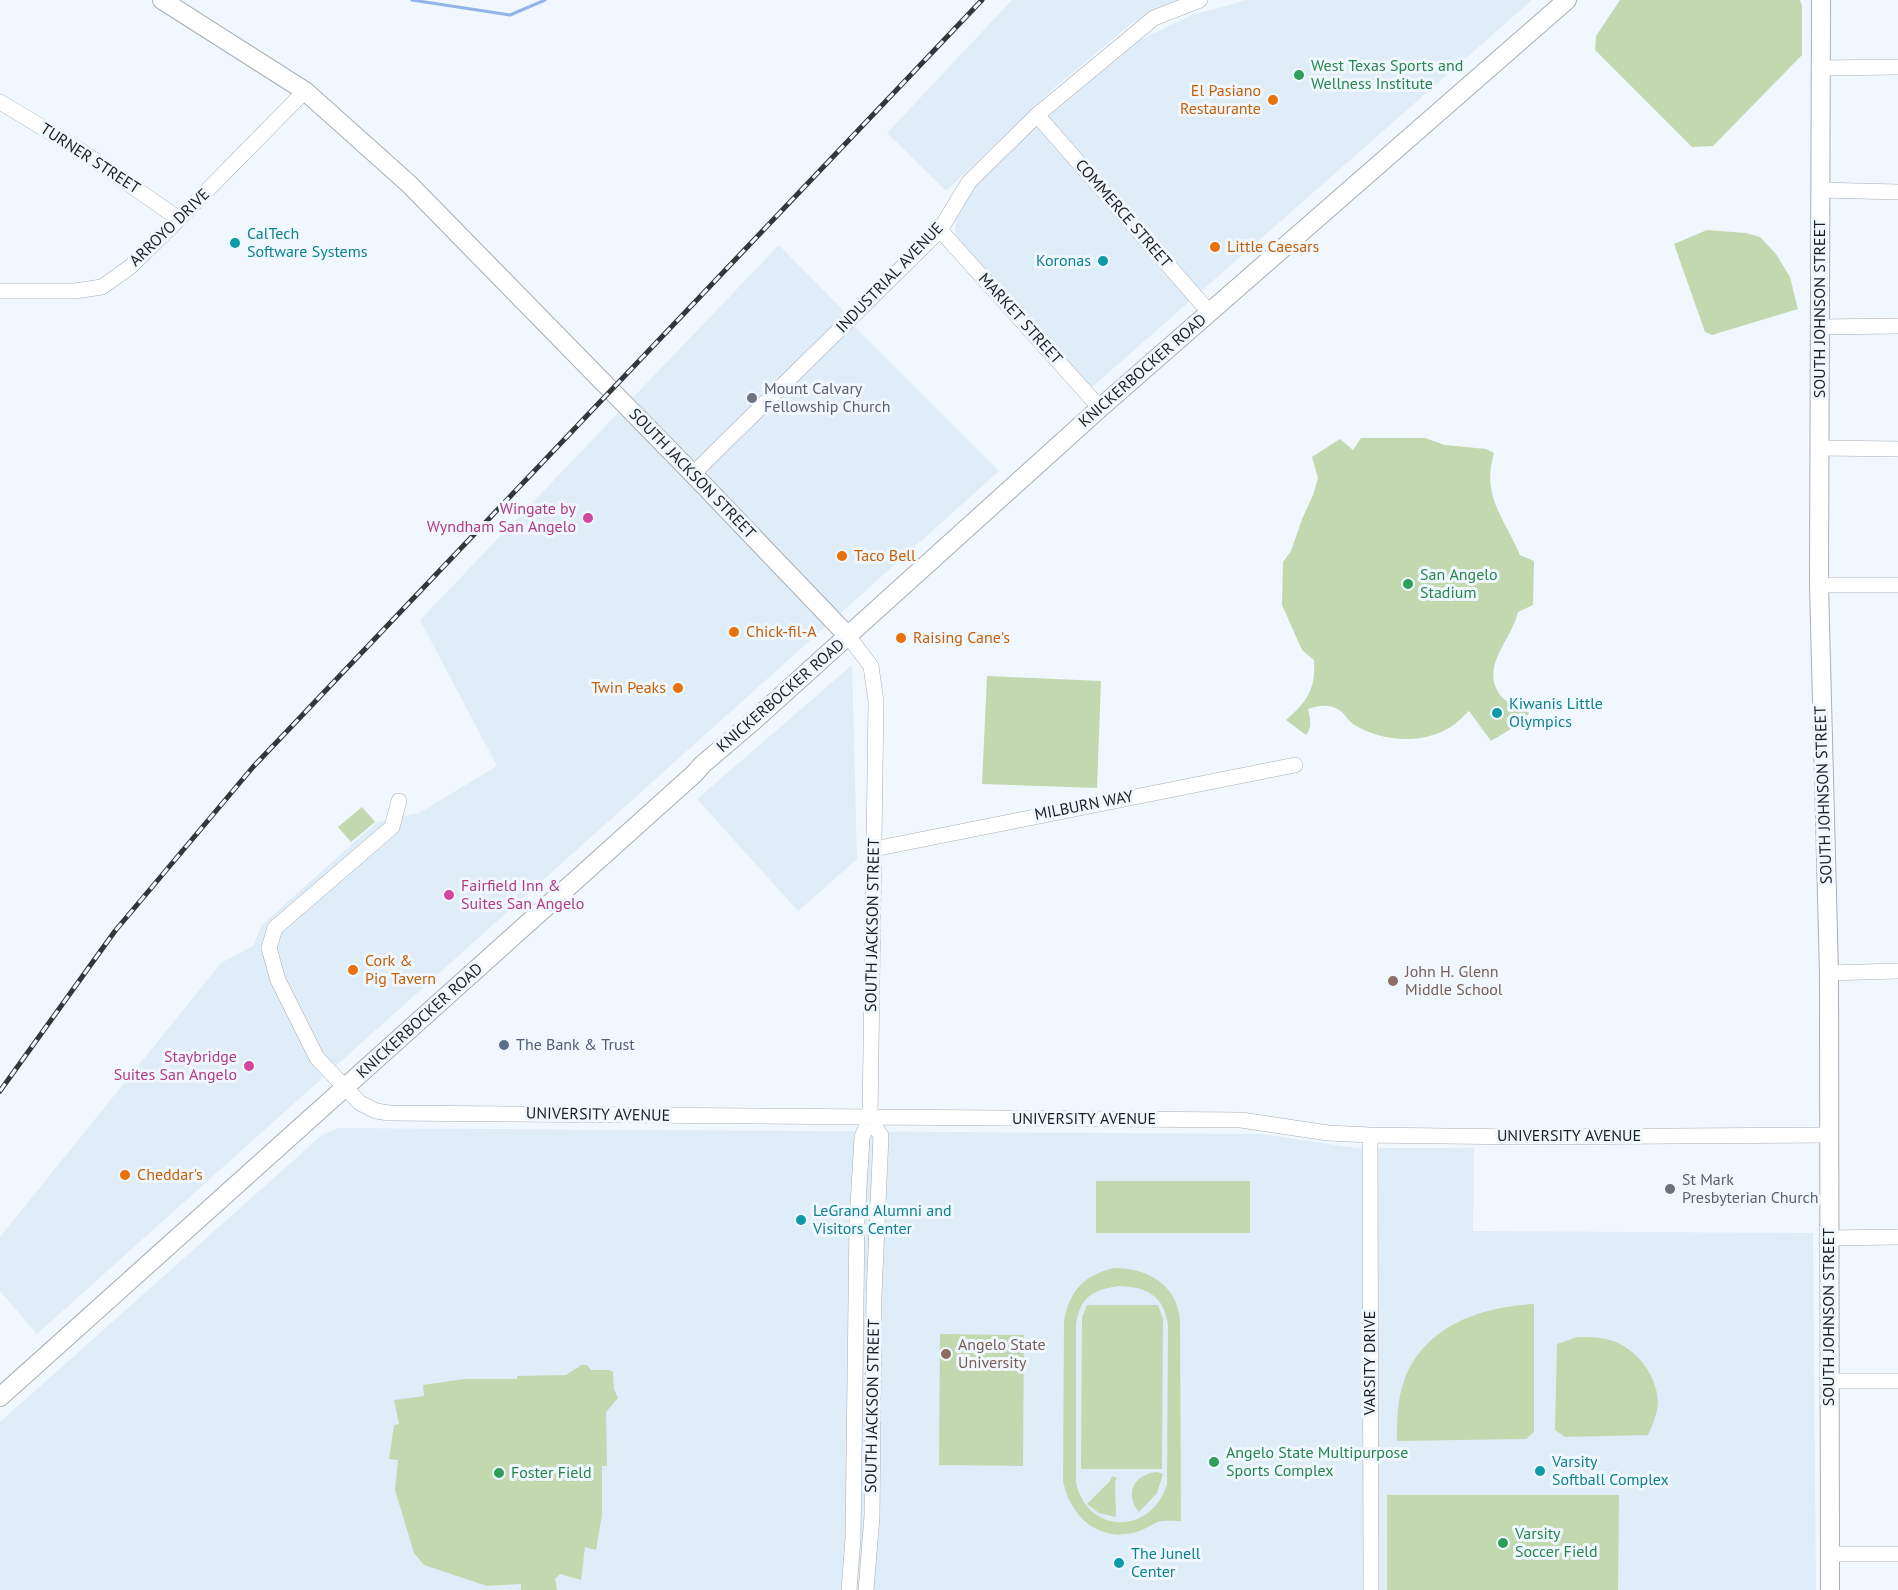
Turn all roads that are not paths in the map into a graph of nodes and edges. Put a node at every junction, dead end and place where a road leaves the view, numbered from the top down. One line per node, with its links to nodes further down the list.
1 (162, 0): 7 (main road, SOUTH JACKSON STREET)
2 (1200, 0): 9 (street, INDUSTRIAL AVENUE)
3 (1568, 0): 15 (main road, KNICKERBOCKER ROAD)
4 (1821, 0): 6 (main road, SOUTH JOHNSON STREET)
5 (1898, 67): 6 (street)
6 (1821, 68): 10 (main road, SOUTH JOHNSON STREET)
7 (305, 91): 12 (street, ARROYO DRIVE); 21 (main road, SOUTH JACKSON STREET)
8 (0, 102): 12 (street, TURNER STREET)
9 (1037, 115): 13 (street, INDUSTRIAL AVENUE); 15 (street, COMMERCE STREET)
10 (1820, 190): 11 (street); 17 (main road, SOUTH JOHNSON STREET)
11 (1898, 192)
12 (179, 219): 14 (street, ARROYO DRIVE)
13 (940, 230): 18 (street, MARKET STREET); 21 (street, INDUSTRIAL AVENUE)
14 (0, 291)
15 (1210, 313): 18 (main road, KNICKERBOCKER ROAD)
16 (1898, 326): 17 (street)
17 (1820, 327): 19 (main road, SOUTH JOHNSON STREET)
18 (1100, 408): 24 (main road, KNICKERBOCKER ROAD)
19 (1820, 448): 20 (street); 22 (main road, SOUTH JOHNSON STREET)
20 (1898, 449)
21 (693, 474): 24 (main road, SOUTH JACKSON STREET)
22 (1819, 585): 23 (street); 29 (main road, SOUTH JOHNSON STREET)
23 (1898, 585)
24 (848, 636): 27 (street, SOUTH JACKSON STREET); 30 (main road, KNICKERBOCKER ROAD)
25 (1295, 765): 27 (street, MILBURN WAY)
26 (399, 801): 30 (street, UNIVERSITY AVENUE)
27 (874, 849): 31 (street, SOUTH JACKSON STREET)
28 (1898, 971): 29 (street)
29 (1829, 973): 32 (main road, SOUTH JOHNSON STREET)
30 (345, 1088): 31 (street, UNIVERSITY AVENUE); 38 (main road, KNICKERBOCKER ROAD)
31 (870, 1118): 33 (street, UNIVERSITY AVENUE); 41 (street, SOUTH JACKSON STREET); 42 (street, SOUTH JACKSON STREET)
32 (1829, 1135): 33 (street, UNIVERSITY AVENUE); 35 (main road, SOUTH JOHNSON STREET)
33 (1370, 1136): 43 (street, VARSITY DRIVE)
34 (1898, 1237): 35 (street)
35 (1828, 1238): 36 (main road, SOUTH JOHNSON STREET)
36 (1829, 1381): 37 (street); 39 (main road, SOUTH JOHNSON STREET)
37 (1898, 1381)
38 (0, 1397)
39 (1829, 1554): 40 (street); 44 (main road, SOUTH JOHNSON STREET)
40 (1898, 1554)
41 (849, 1590)
42 (866, 1590)
43 (1371, 1590)
44 (1830, 1590)

